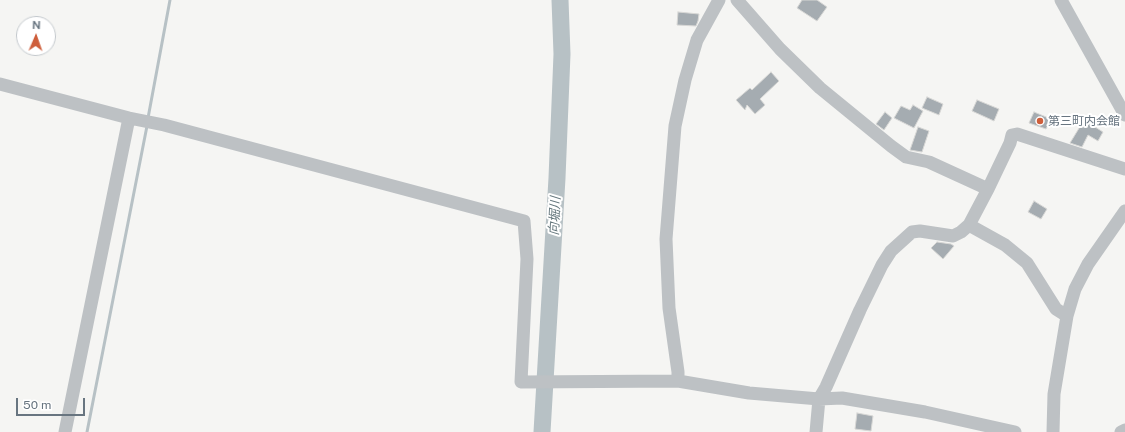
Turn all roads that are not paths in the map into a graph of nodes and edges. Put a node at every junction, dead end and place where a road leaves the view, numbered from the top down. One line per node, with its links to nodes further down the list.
1 (719, 0): 12 (street)
2 (737, 0): 8 (street)
3 (1061, 0): 5 (street)
4 (0, 84): 6 (street)
5 (1125, 115)
6 (132, 118): 12 (street); 15 (street)
7 (1125, 169): 8 (street)
8 (988, 189): 10 (street)
9 (1125, 210): 11 (street)
10 (969, 225): 11 (street); 13 (street)
11 (1067, 316): 18 (street)
12 (678, 381): 13 (street)
13 (819, 399): 16 (street); 17 (street)
14 (1125, 430): 19 (street)
15 (65, 432)
16 (816, 432)
17 (1015, 432)
18 (1053, 432)
19 (1121, 432)

